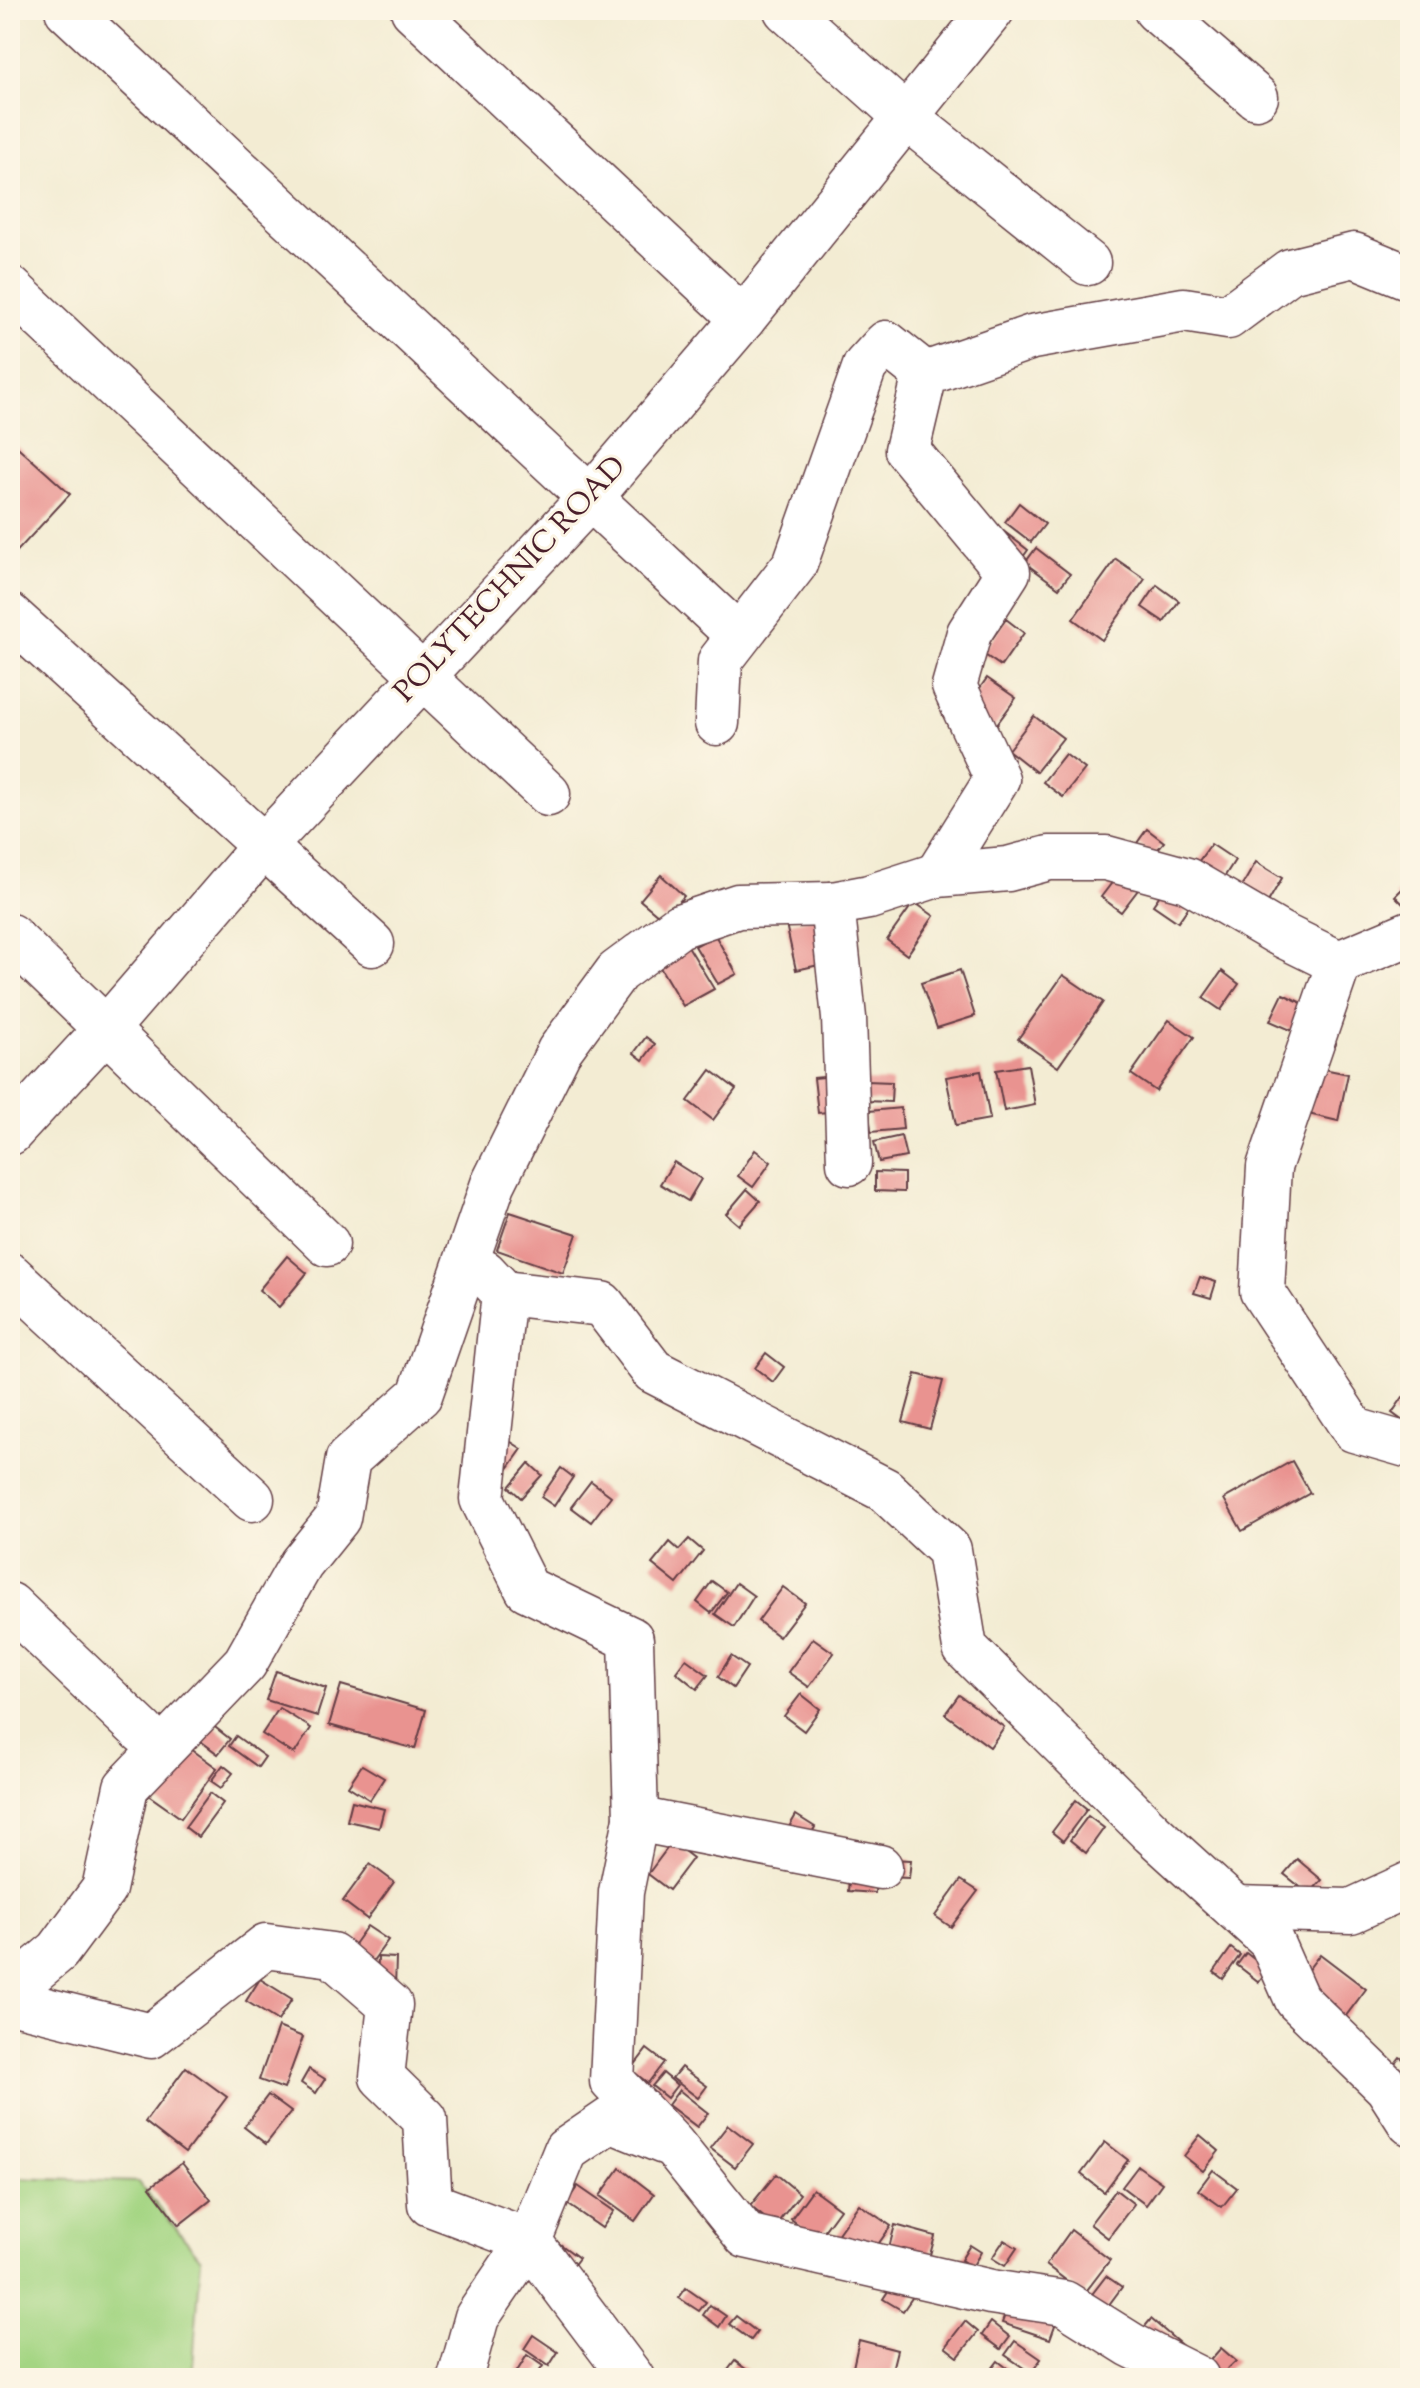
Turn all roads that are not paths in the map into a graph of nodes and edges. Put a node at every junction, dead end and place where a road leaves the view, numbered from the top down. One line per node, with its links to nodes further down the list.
1 (67, 10): 13 (street)
2 (413, 10): 11 (street)
3 (786, 10): 7 (street)
4 (992, 10): 7 (street, POLYTECHNIC ROAD)
5 (1156, 10): 6 (street)
6 (1256, 97)
7 (907, 118): 8 (street); 11 (street, POLYTECHNIC ROAD)
8 (1088, 263)
9 (1410, 278): 12 (street)
10 (10, 288): 16 (street)
11 (743, 319): 13 (street, POLYTECHNIC ROAD)
12 (925, 374): 17 (street); 20 (street)
13 (590, 498): 15 (street); 16 (street, POLYTECHNIC ROAD)
14 (10, 616): 19 (street)
15 (729, 627)
16 (423, 678): 18 (street); 19 (street, POLYTECHNIC ROAD)
17 (717, 723)
18 (548, 794)
19 (263, 847): 24 (street); 26 (street, POLYTECHNIC ROAD)
20 (937, 875): 21 (street); 25 (street)
21 (832, 904): 28 (street); 30 (street)
22 (1410, 933): 25 (street)
23 (10, 936): 26 (street)
24 (372, 944)
25 (1339, 963): 33 (street)
26 (107, 1028): 27 (street, POLYTECHNIC ROAD); 29 (street)
27 (10, 1133)
28 (849, 1163)
29 (327, 1244)
30 (466, 1253): 32 (street); 41 (street)
31 (10, 1275): 34 (street)
32 (504, 1293): 37 (street); 40 (street)
33 (1410, 1446)
34 (252, 1499)
35 (10, 1605): 36 (street)
36 (143, 1732)
37 (636, 1819): 38 (street); 44 (street)
38 (880, 1867)
39 (1410, 1884): 40 (street)
40 (1235, 1908): 43 (street)
41 (10, 1991)
42 (10, 2001): 45 (street)
43 (1410, 2123)
44 (673, 2145): 45 (street); 48 (street)
45 (529, 2241): 46 (street); 47 (street)
46 (460, 2378)
47 (632, 2378)
48 (1197, 2378)

